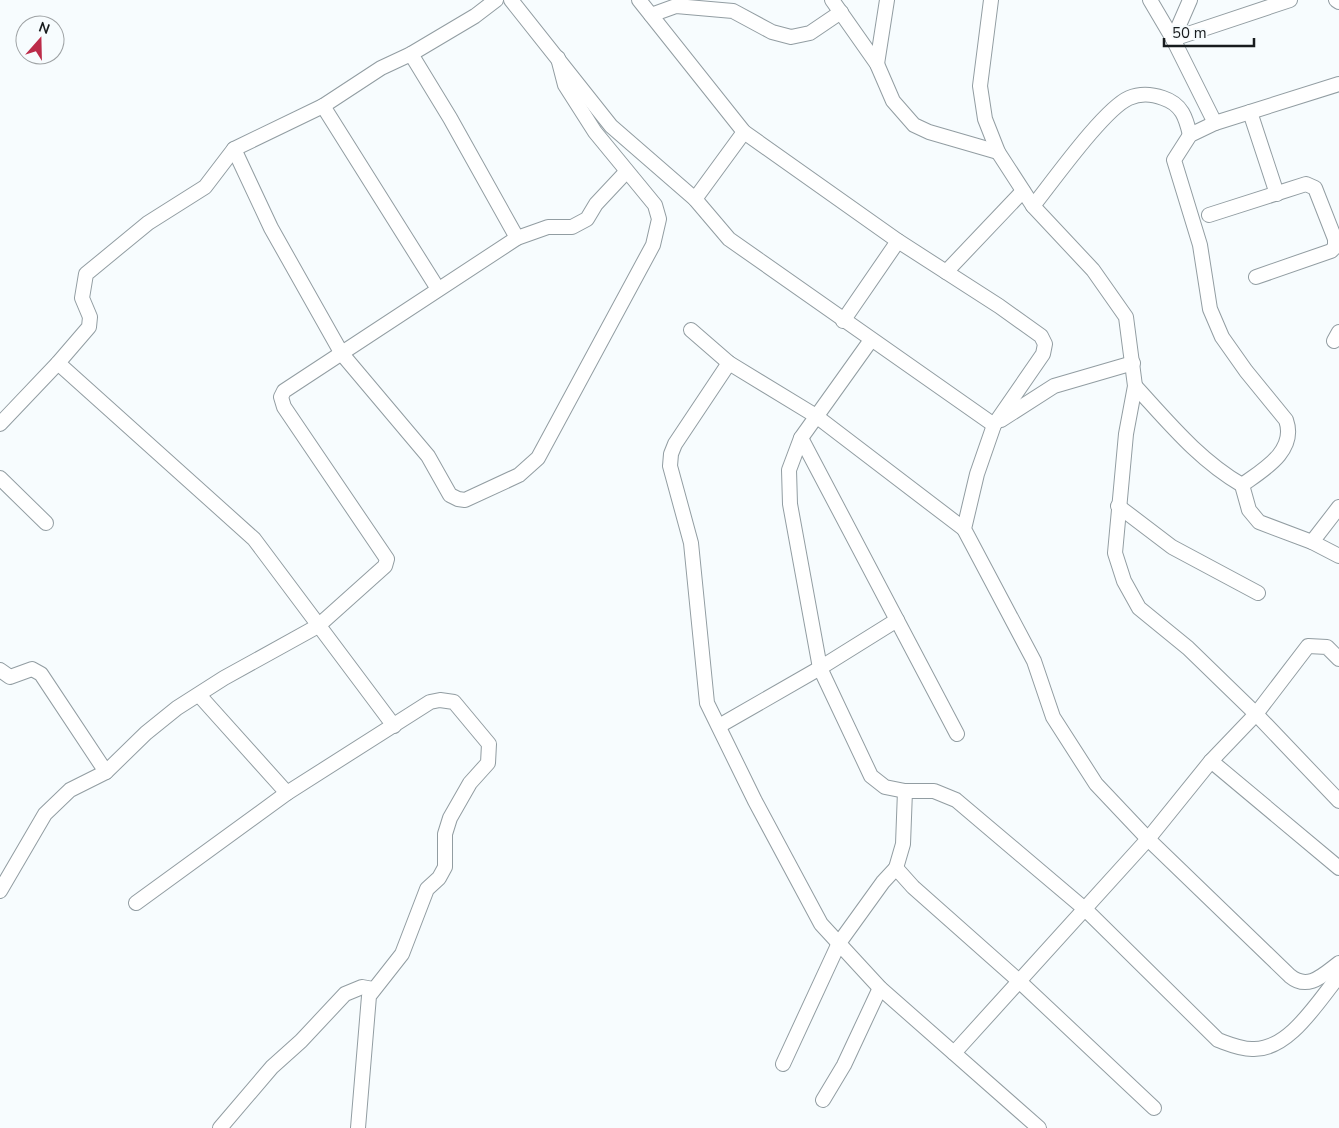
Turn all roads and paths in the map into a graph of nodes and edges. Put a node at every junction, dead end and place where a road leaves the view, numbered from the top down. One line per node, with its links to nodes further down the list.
1 (496, 0): 13 (street)
2 (511, 0): 14 (street)
3 (639, 0): 11 (street)
4 (832, 0): 10 (street)
5 (887, 0): 15 (street)
6 (991, 0): 23 (street)
7 (1150, 0): 12 (street)
8 (1190, 0): 12 (street)
9 (1290, 0): 12 (street)
10 (841, 12): 11 (street); 15 (street)
11 (650, 15): 20 (street)
12 (1173, 38): 19 (street)
13 (411, 54): 17 (street); 30 (street)
14 (558, 58): 24 (street); 27 (street)
15 (877, 64): 23 (street)
16 (1339, 84): 18 (street)
17 (323, 106): 22 (street); 34 (street)
18 (1250, 112): 19 (street); 26 (street)
19 (1216, 124): 21 (street)
20 (744, 132): 27 (street); 31 (street)
21 (1190, 135): 28 (street); 48 (street)
22 (234, 149): 38 (street); 39 (street)
23 (998, 152): 25 (street)
24 (626, 172): 30 (street); 38 (street)
25 (1023, 191): 28 (street); 32 (street)
26 (1277, 194): 29 (street); 33 (street)
27 (695, 198): 35 (street)
28 (1033, 206): 41 (street)
29 (1208, 214)
30 (517, 238): 34 (street)
31 (898, 241): 32 (street); 35 (street)
32 (946, 272): 45 (street)
33 (1256, 277)
34 (438, 289): 38 (street)
35 (843, 321): 37 (street)
36 (691, 330): 40 (street)
37 (871, 340): 43 (street); 45 (street)
38 (342, 354): 57 (street)
39 (58, 363): 44 (street); 57 (street)
40 (729, 363): 43 (street); 64 (street)
41 (1133, 364): 42 (street); 45 (street)
42 (1136, 386): 48 (street); 49 (street)
43 (816, 416): 46 (street); 52 (street)
44 (0, 424)
45 (994, 425): 52 (street)
46 (801, 438): 56 (street); 59 (street)
47 (0, 478): 51 (street)
48 (1242, 486): 53 (street)
49 (1118, 506): 55 (street); 62 (street)
50 (1339, 507): 53 (street)
51 (46, 523)
52 (964, 529): 71 (street)
53 (1312, 542): 54 (street)
54 (1339, 556)
55 (1258, 593)
56 (897, 620): 59 (street); 65 (street)
57 (318, 626): 61 (street); 63 (street)
58 (1339, 658): 62 (street)
59 (820, 668): 64 (street); 68 (street)
60 (0, 670): 67 (street)
61 (199, 695): 67 (street); 69 (street)
62 (1256, 714): 66 (street); 70 (street)
63 (394, 726): 69 (street); 82 (street)
64 (719, 726): 77 (street)
65 (957, 734)
66 (1211, 761): 71 (street); 73 (street)
67 (106, 772): 74 (street)
68 (905, 791): 72 (street); 76 (street)
69 (287, 793): 75 (street)
70 (1339, 801)
71 (1148, 839): 76 (street); 78 (street)
72 (896, 868): 77 (street); 80 (street)
73 (1339, 868)
74 (2, 882)
75 (136, 903)
76 (1086, 910): 79 (street); 80 (street)
77 (838, 943): 81 (street); 84 (street)
78 (1339, 963)
79 (1339, 976)
80 (1019, 981): 83 (street); 86 (street)
81 (880, 988): 83 (street); 85 (street)
82 (373, 989): 87 (street); 88 (street)
83 (954, 1053): 89 (street)
84 (782, 1064)
85 (823, 1100)
86 (1154, 1108)
87 (220, 1128)
88 (358, 1128)
89 (1039, 1128)

